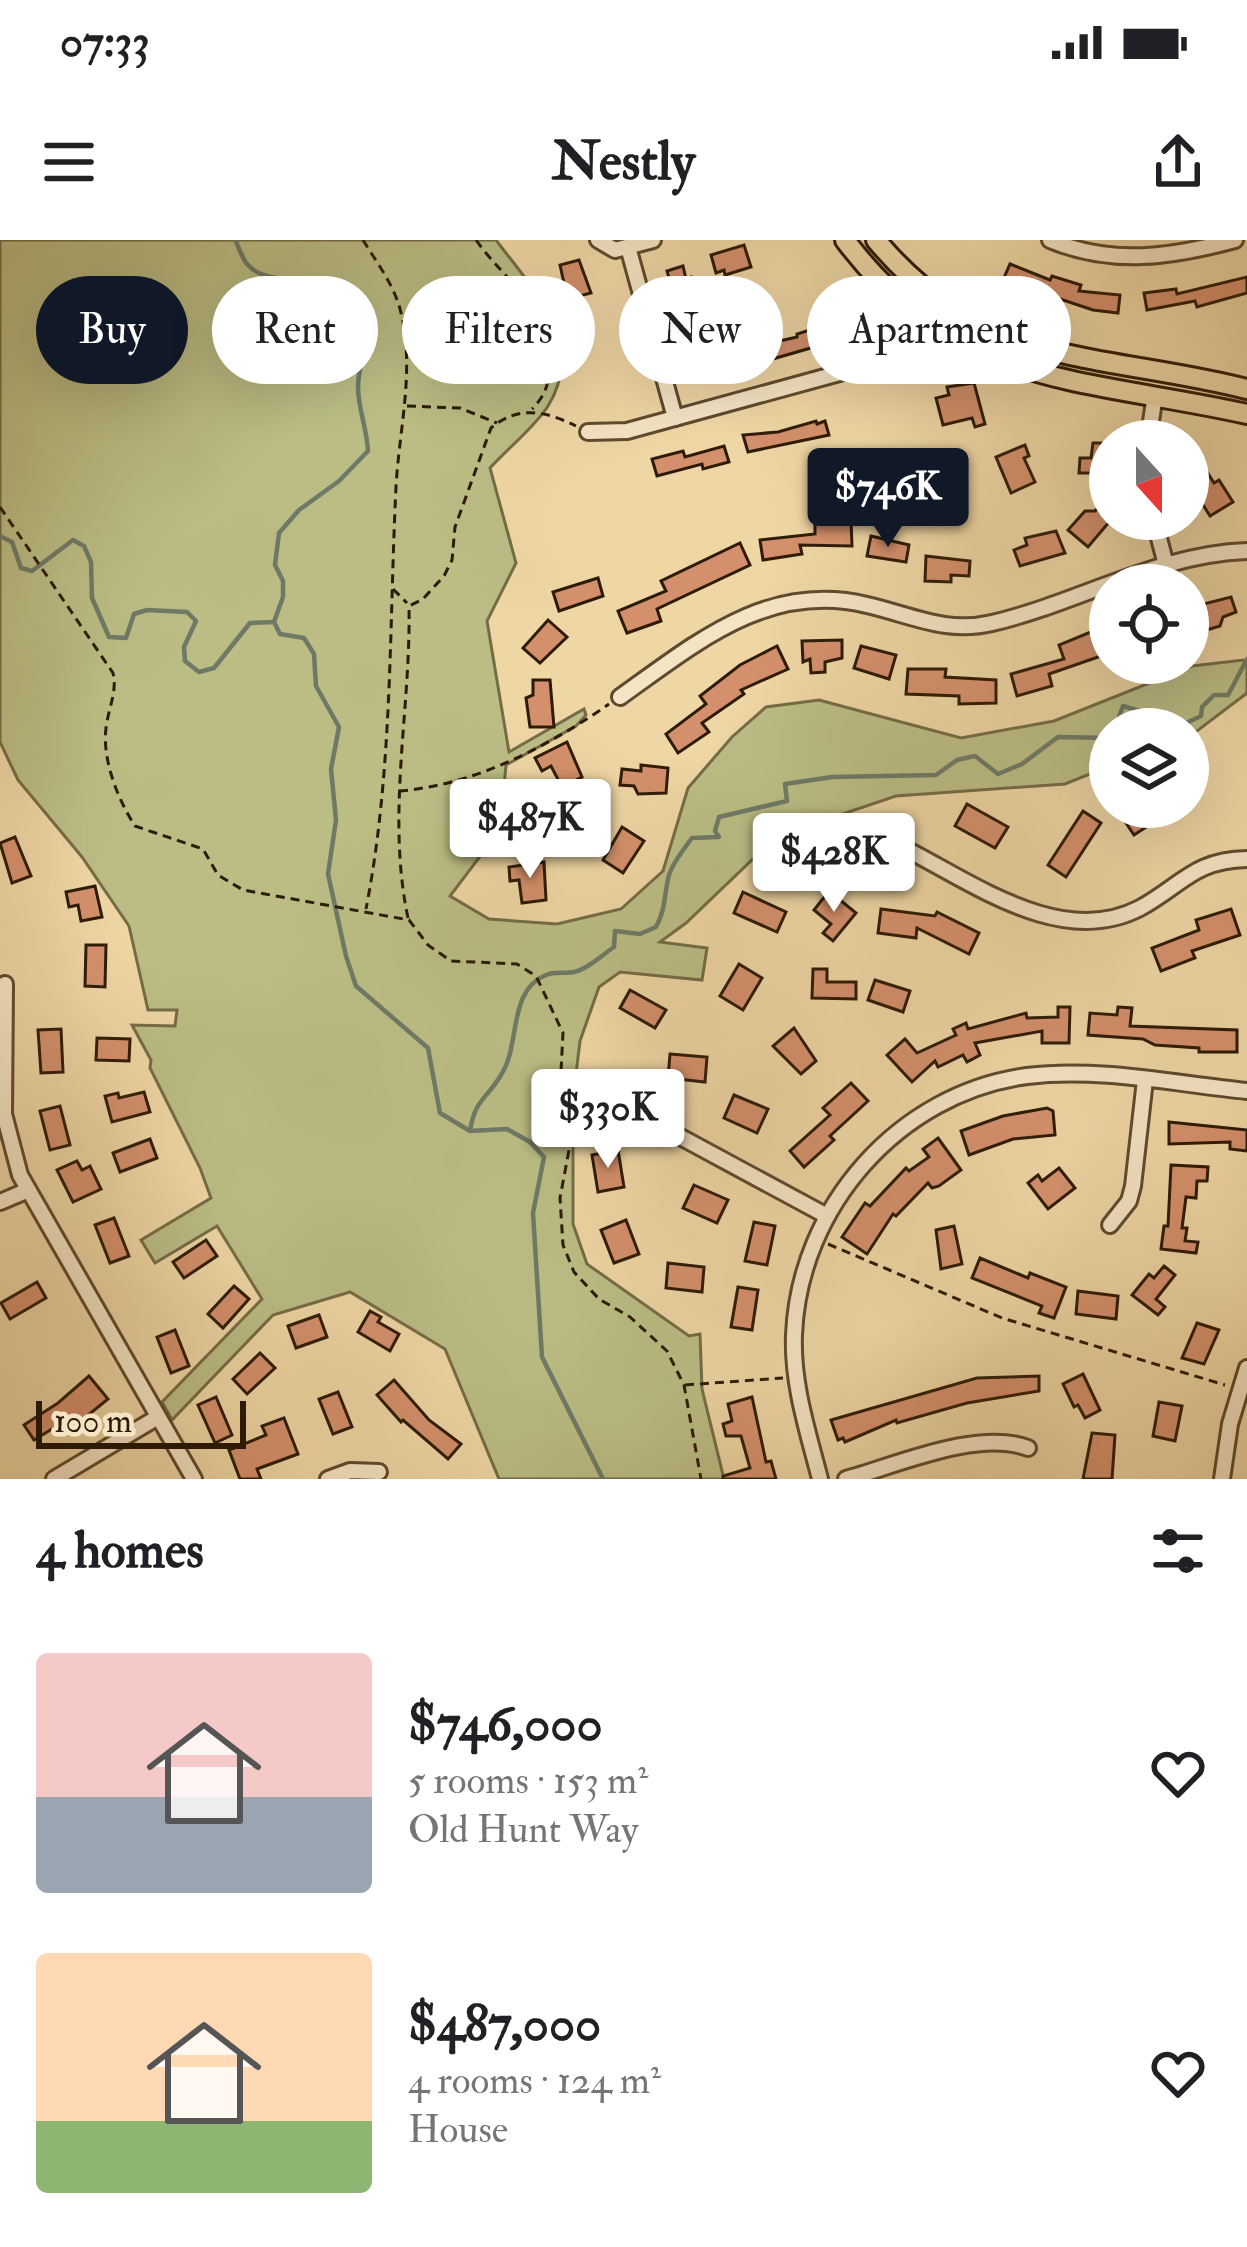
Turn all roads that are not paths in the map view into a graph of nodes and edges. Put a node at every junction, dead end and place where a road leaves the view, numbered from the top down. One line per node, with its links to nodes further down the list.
1 (598, 240): 7 (street)
2 (653, 240): 7 (street)
3 (845, 240): 9 (main road)
4 (876, 240): 10 (main road)
5 (1050, 240): 8 (street)
6 (1235, 240): 8 (street)
7 (628, 247): 17 (street)
8 (1180, 247)
9 (875, 276)
10 (911, 276)
11 (1071, 357): 14 (main road)
12 (807, 382): 17 (street)
13 (1071, 382): 15 (main road)
14 (1247, 389)
15 (1155, 395): 16 (main road); 18 (street)
16 (1247, 414)
17 (674, 418): 19 (street)
18 (1151, 420)
19 (588, 432)
20 (1247, 551): 21 (street)
21 (1172, 564)
22 (1089, 591): 23 (street)
23 (620, 697)
24 (898, 845): 25 (street)
25 (1247, 860)
26 (5, 984): 28 (street)
27 (1144, 1080): 29 (street); 33 (street); 34 (street)
28 (2, 1085): 31 (street)
29 (1247, 1091)
30 (675, 1133): 33 (street)
31 (26, 1191): 32 (street); 36 (street)
32 (0, 1202)
33 (827, 1216): 42 (street)
34 (1111, 1225)
35 (1247, 1368): 44 (street)
36 (158, 1417): 39 (street); 40 (street)
37 (1028, 1448): 43 (street)
38 (379, 1472): 41 (street)
39 (54, 1479)
40 (194, 1479)
41 (328, 1479)
42 (820, 1479)
43 (846, 1479)
44 (1222, 1479)

